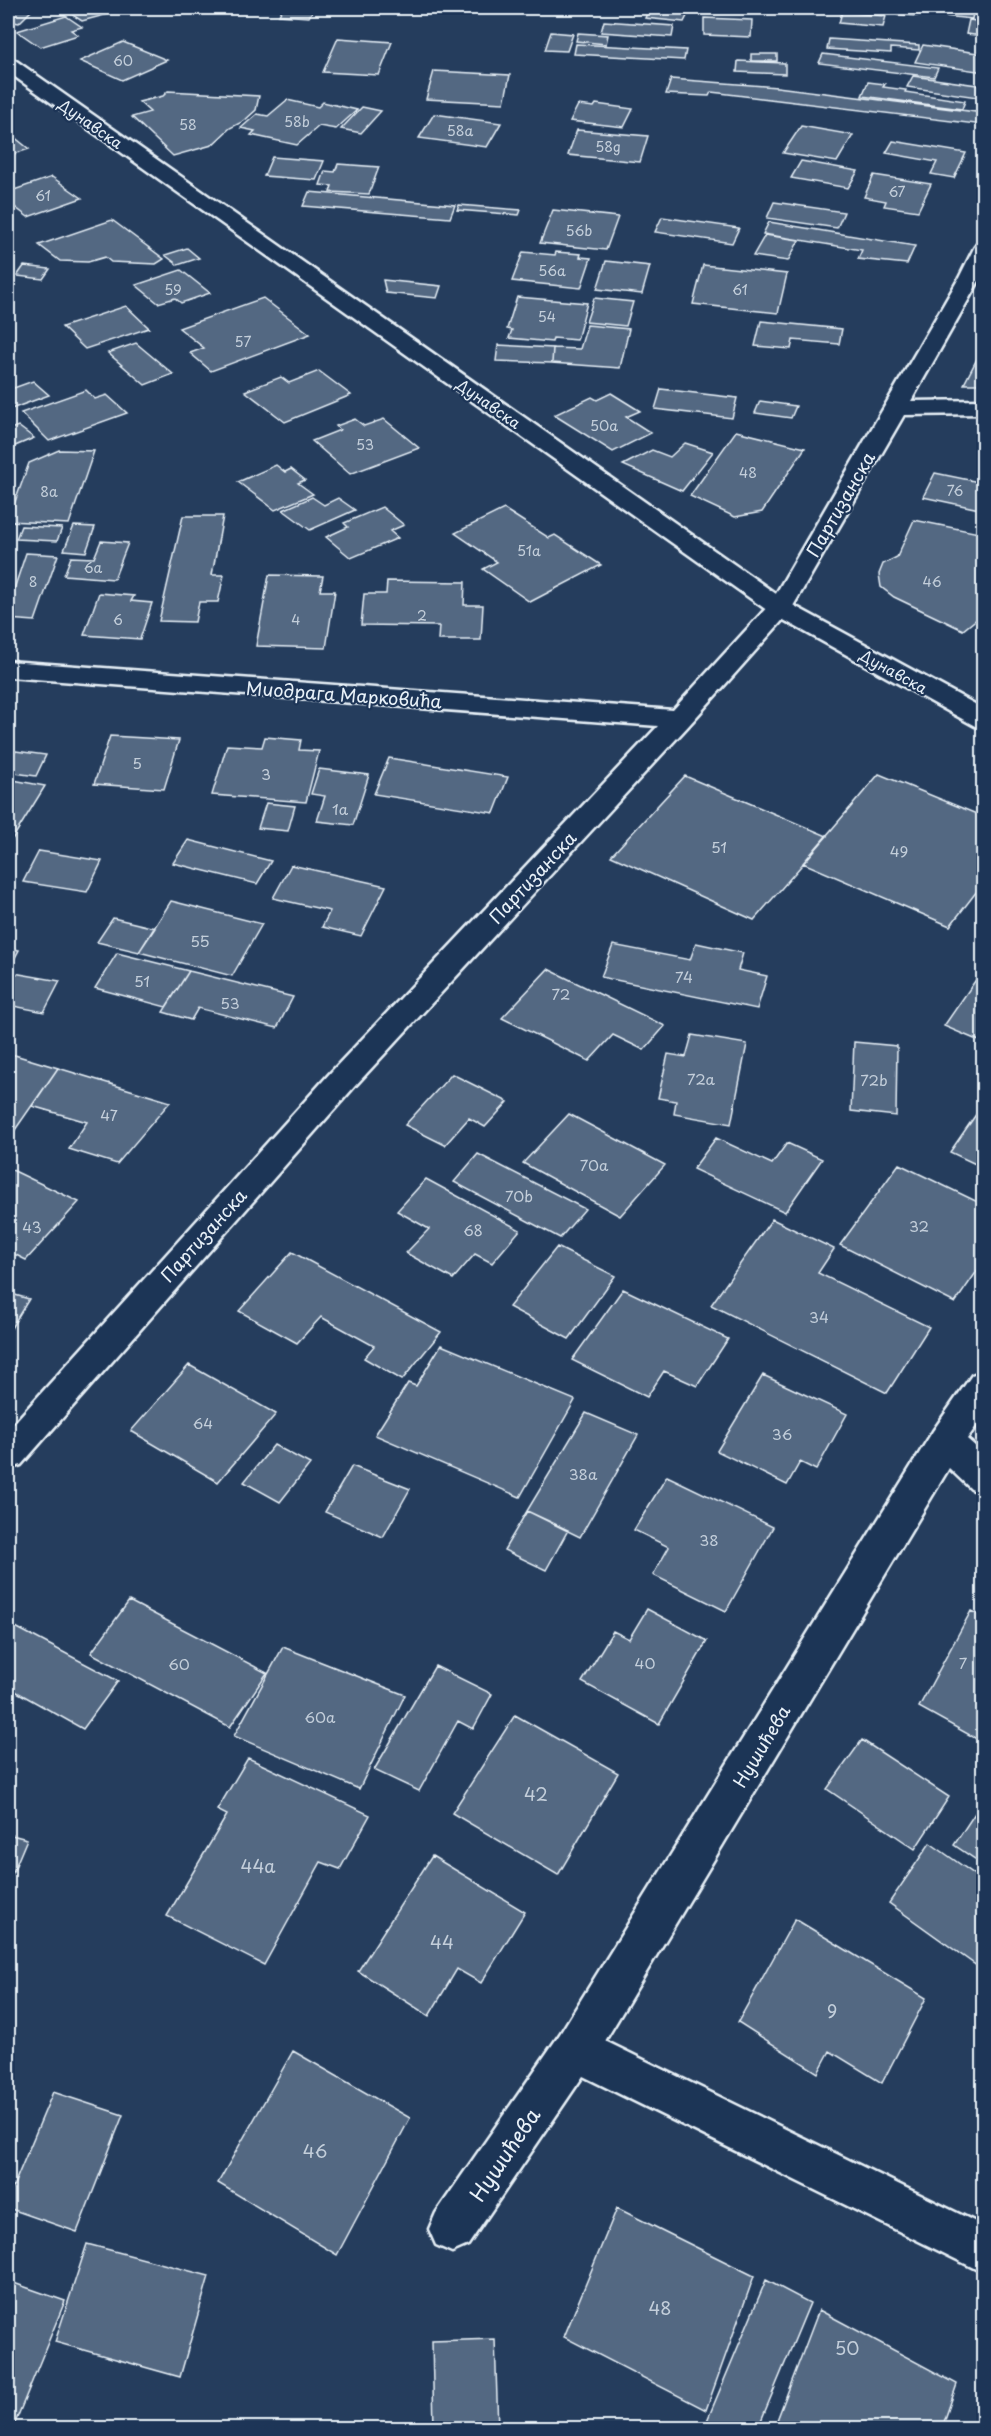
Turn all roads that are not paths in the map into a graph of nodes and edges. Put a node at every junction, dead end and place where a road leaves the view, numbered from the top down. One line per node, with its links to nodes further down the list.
1 (8, 64): 5 (street, Дунавска)
2 (984, 248): 4 (street, Партизанска)
3 (984, 407): 4 (street)
4 (896, 408): 5 (street, Партизанска)
5 (780, 608): 7 (street, Партизанска); 8 (street, Дунавска)
6 (8, 669): 7 (street, Миодрага Марковића)
7 (680, 719): 11 (street, Партизанска)
8 (984, 720)
9 (984, 1385): 10 (street, Нушићева)
10 (946, 1442): 12 (street); 13 (street, Нушићева)
11 (8, 1454)
12 (984, 1478)
13 (575, 2049): 14 (street, Нушићева); 15 (street)
14 (452, 2229)
15 (984, 2250)

